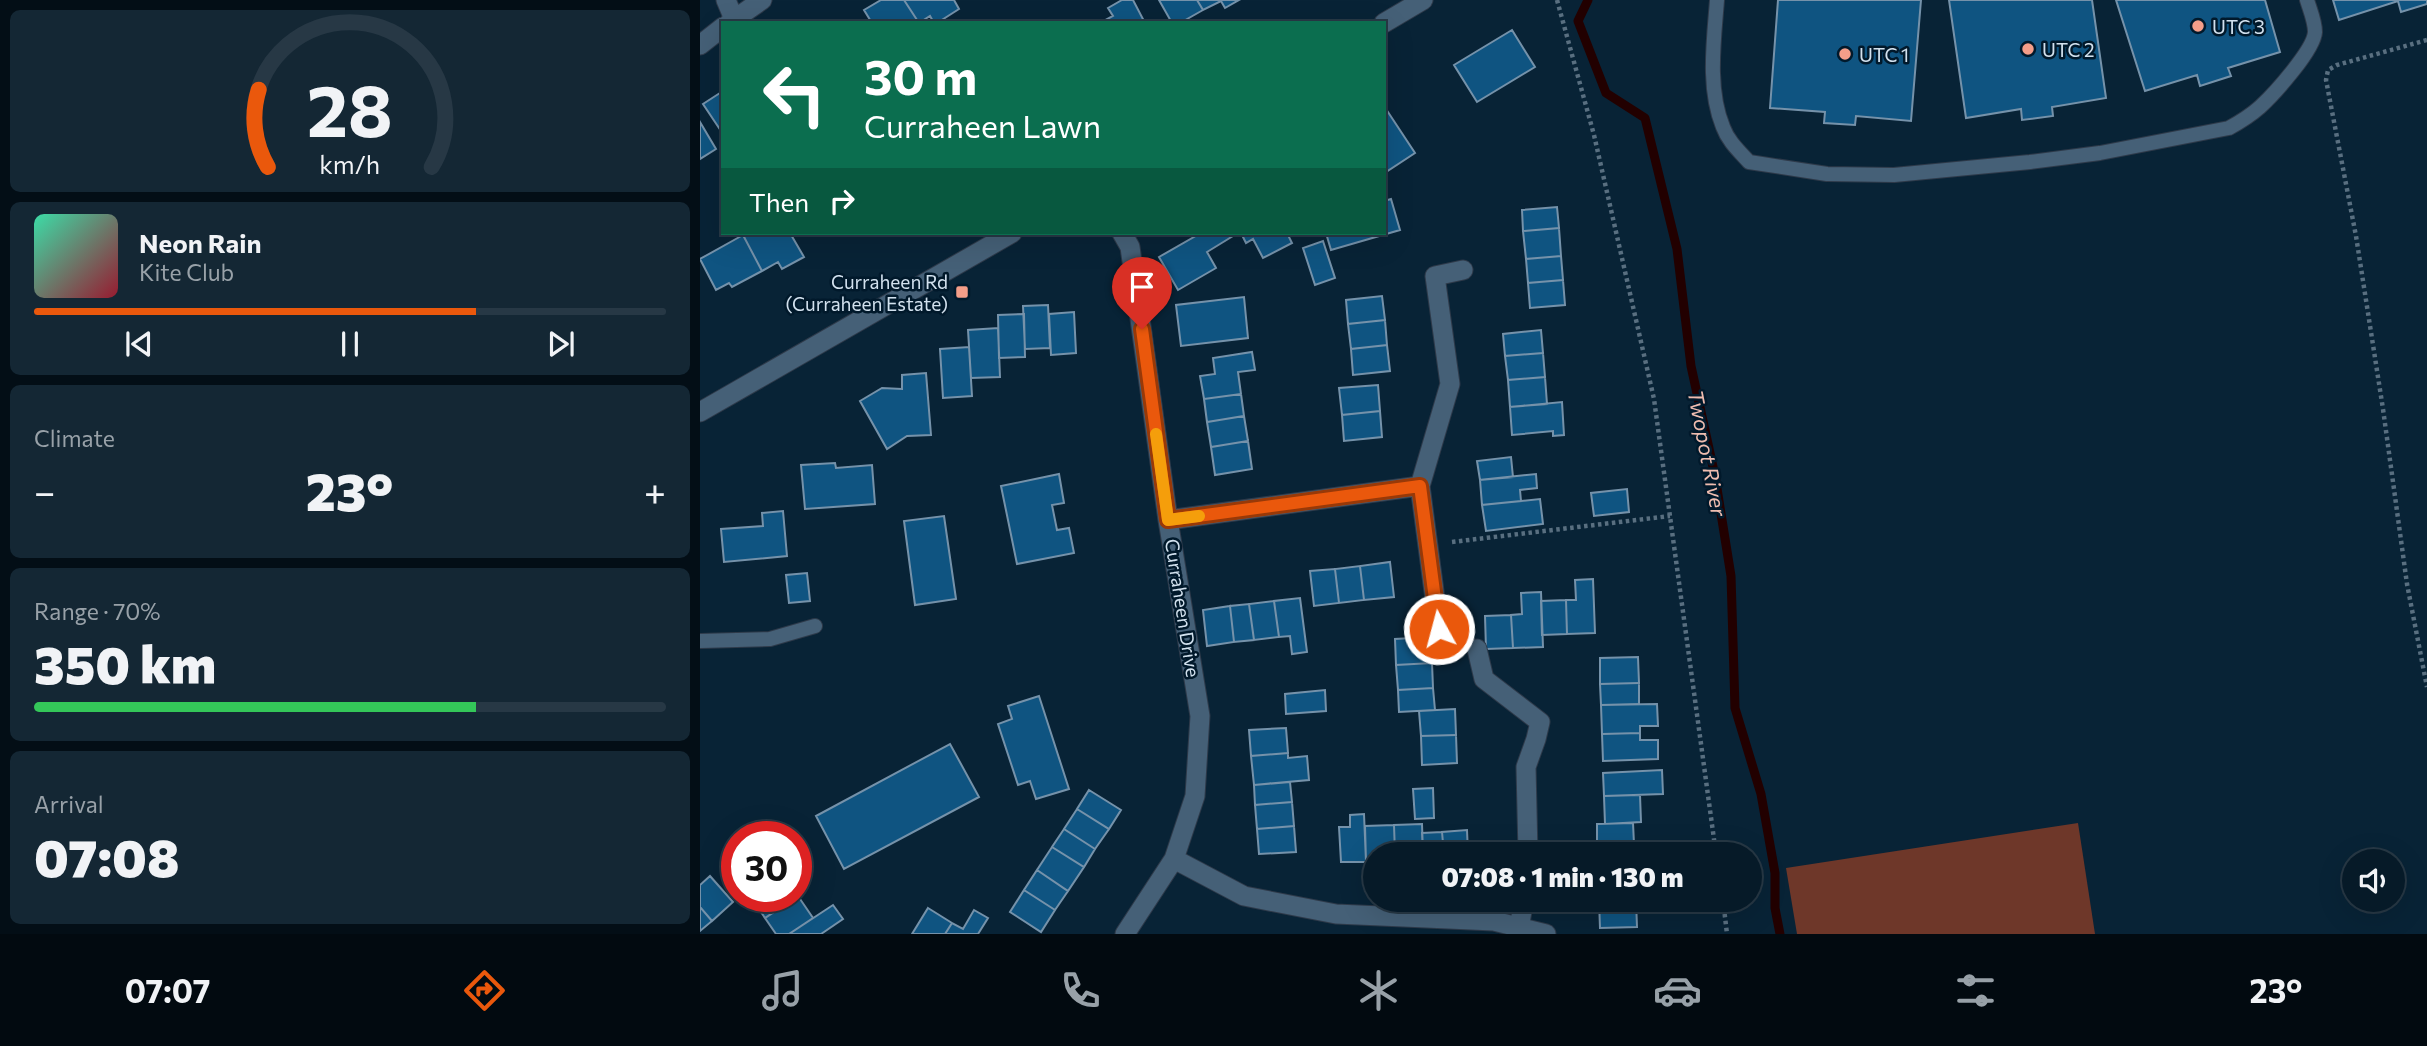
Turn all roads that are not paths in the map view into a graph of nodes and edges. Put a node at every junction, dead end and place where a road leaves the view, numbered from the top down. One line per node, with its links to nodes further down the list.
1 (726, 0): 6 (street)
2 (762, 0): 7 (street)
3 (1423, 0): 8 (street)
4 (1717, 0): 5 (lane)
5 (2307, 0)
6 (728, 21)
7 (731, 21)
8 (1386, 22)
9 (721, 28): 10 (street)
10 (700, 45)
11 (1008, 235): 14 (street)
12 (1123, 235): 16 (street, Curraheen Drive)
13 (1463, 270): 15 (street)
14 (702, 406)
15 (1420, 486): 16 (street); 18 (street)
16 (1168, 520): 22 (street, Curraheen Drive)
17 (816, 626): 19 (lane)
18 (1439, 629)
19 (700, 642)
20 (1476, 649): 21 (street)
21 (1528, 842)
22 (1174, 859): 24 (street); 26 (street, Curraheen Drive)
23 (1522, 912): 25 (street)
24 (1494, 928): 25 (street)
25 (1519, 928): 27 (street)
26 (1125, 934)
27 (1546, 934)

